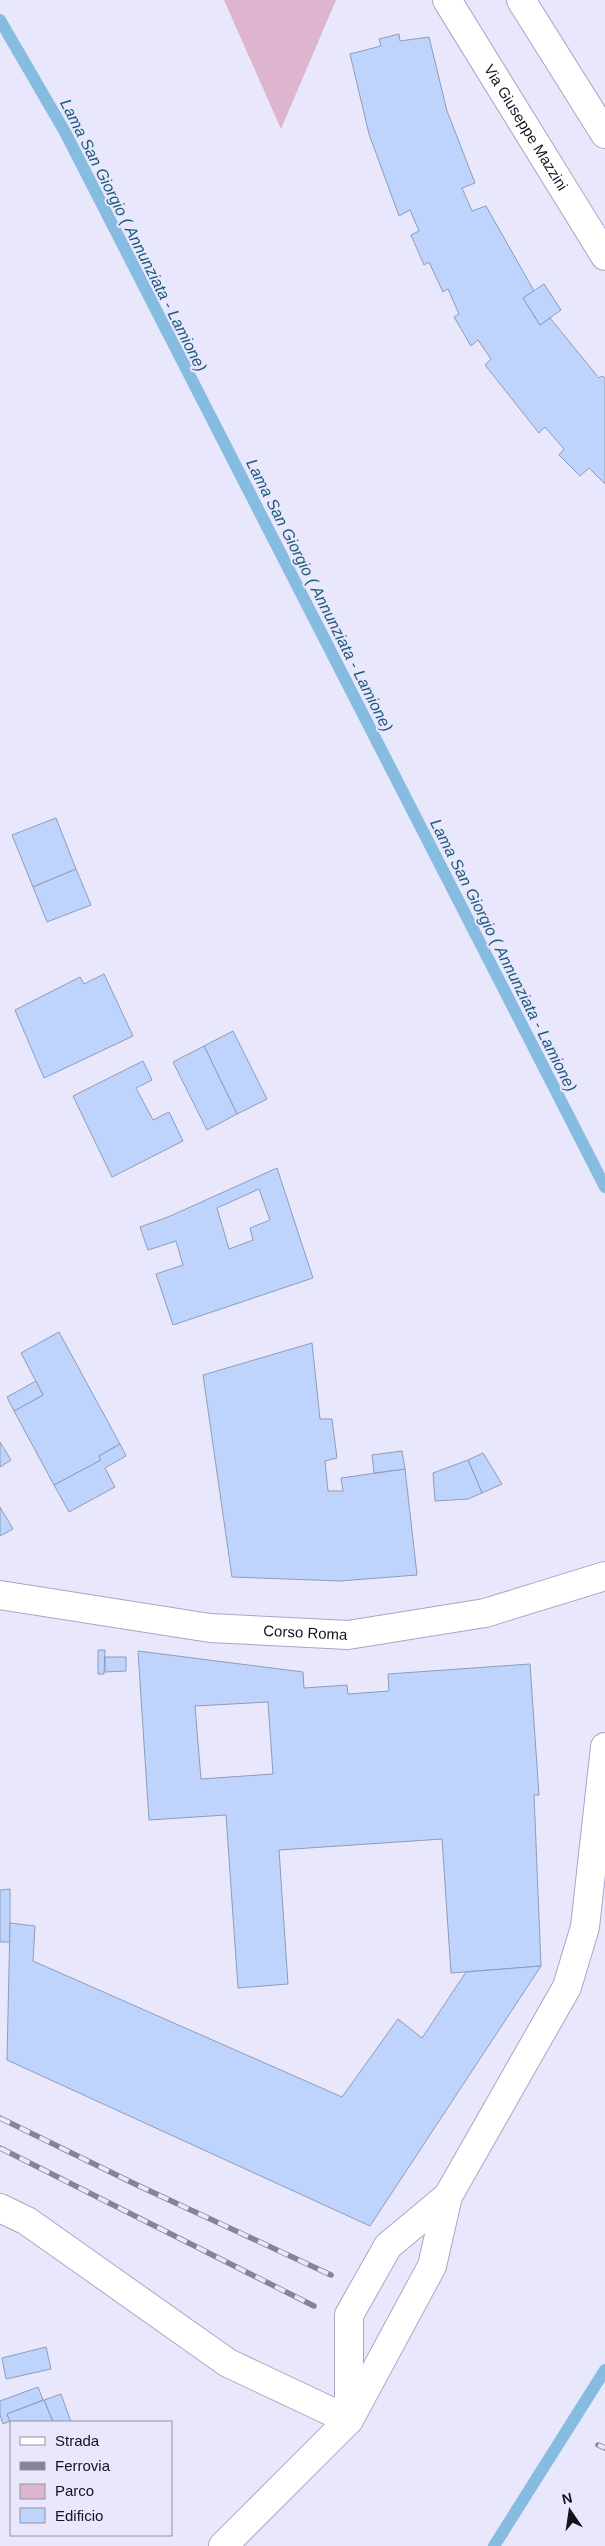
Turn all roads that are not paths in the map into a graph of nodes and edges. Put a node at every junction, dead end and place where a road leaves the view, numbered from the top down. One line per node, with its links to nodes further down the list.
1 (447, 0): 4 (street, Via Giuseppe Mazzini)
2 (521, 0): 3 (street)
3 (605, 134)
4 (605, 256)
5 (605, 1576): 6 (street); 7 (street, Corso Roma)
6 (605, 1586)
7 (0, 1595)
8 (605, 1747): 9 (street)
9 (448, 2196): 11 (street); 11 (street)
10 (0, 2208): 11 (street)
11 (350, 2420): 12 (street)
12 (223, 2546)

